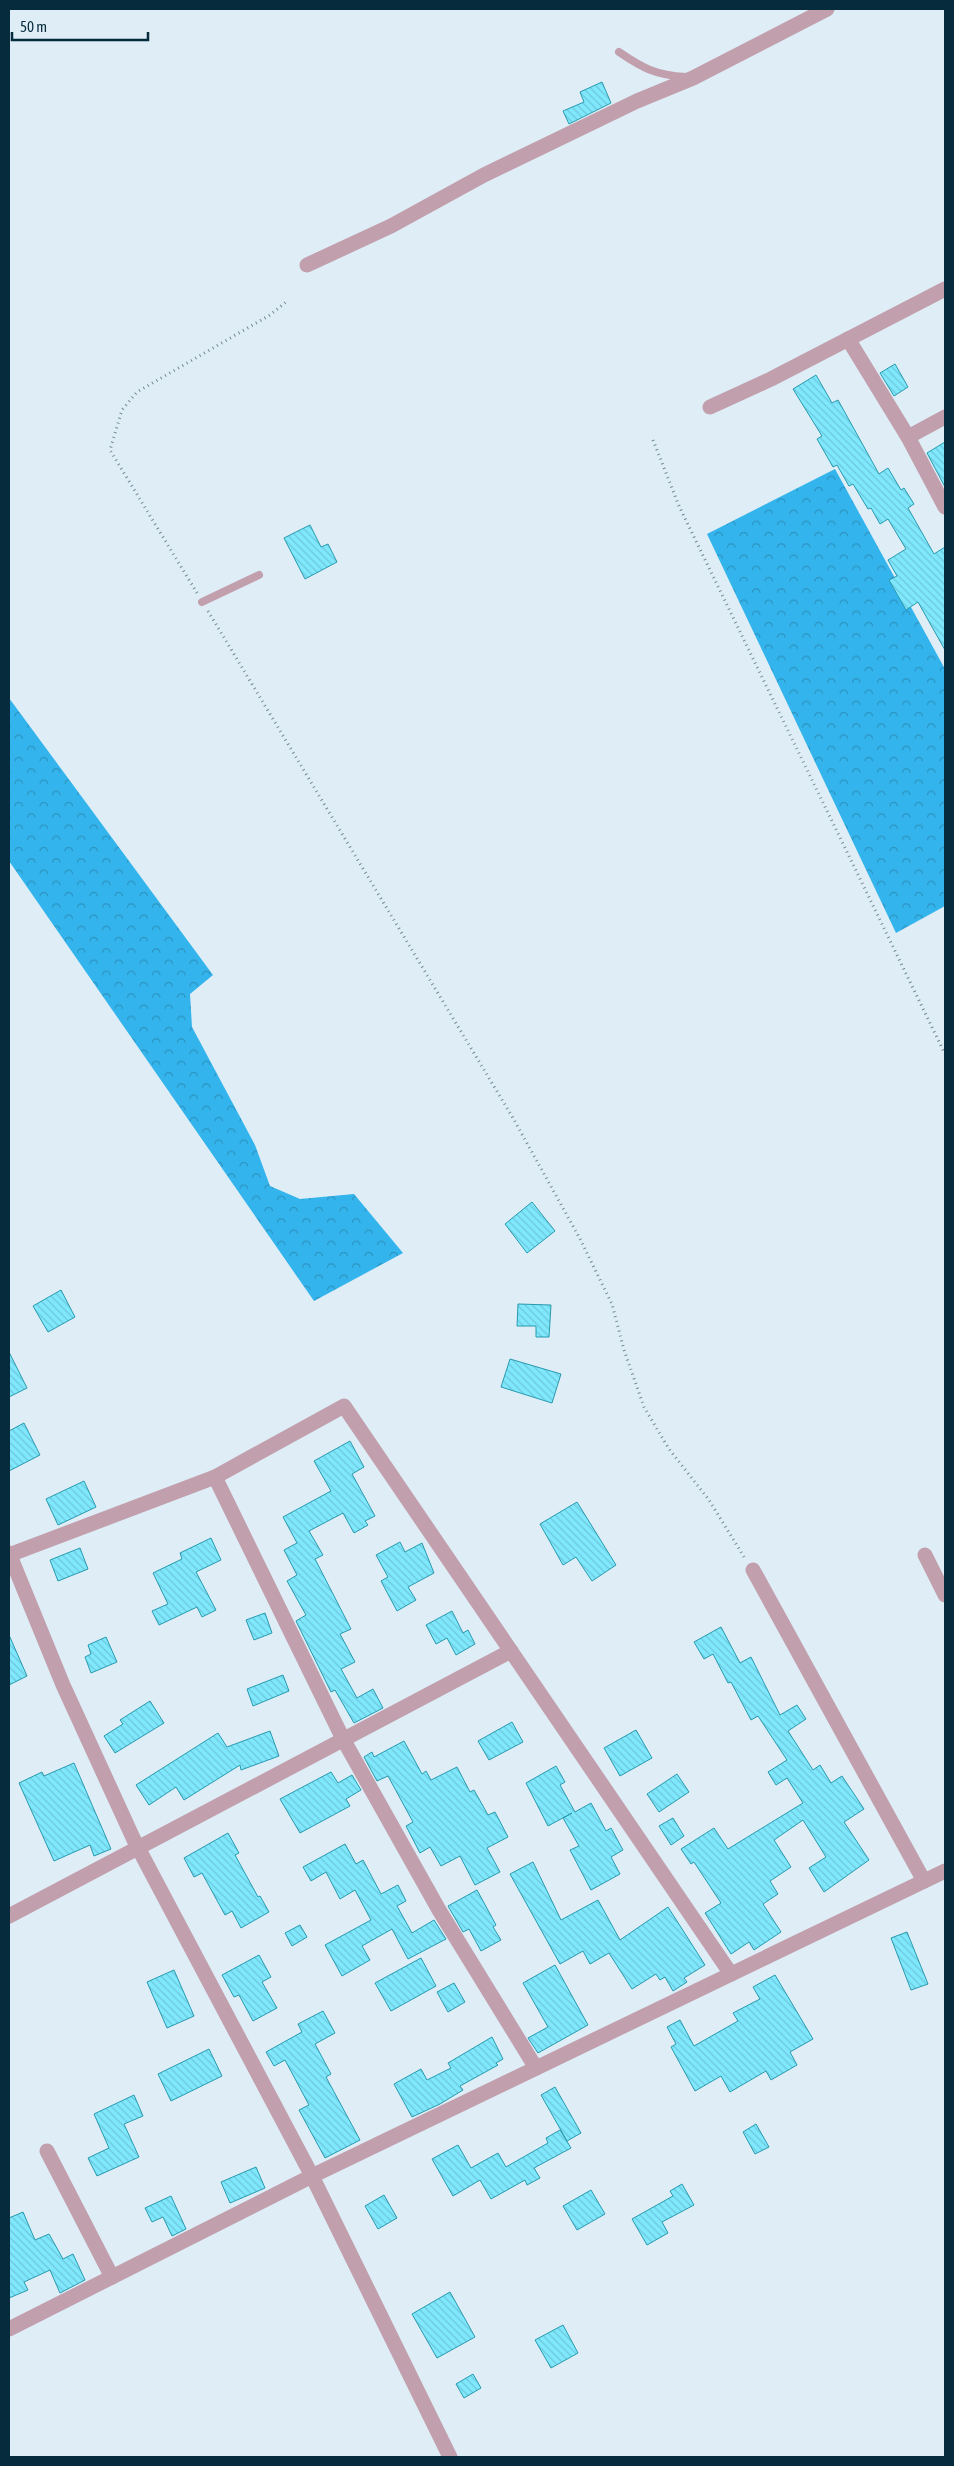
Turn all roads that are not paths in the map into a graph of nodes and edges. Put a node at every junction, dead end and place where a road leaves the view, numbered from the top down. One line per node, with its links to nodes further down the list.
1 (827, 9): 3 (street)
2 (619, 52): 3 (lane)
3 (693, 78): 4 (street)
4 (307, 265)
5 (945, 289): 6 (street)
6 (848, 339): 7 (street); 9 (street)
7 (710, 407)
8 (945, 417): 9 (street)
9 (908, 437): 10 (street)
10 (945, 506)
11 (259, 575): 12 (lane)
12 (202, 602)
13 (214, 1477): 14 (street); 18 (street); 19 (street)
14 (9, 1554): 20 (street)
15 (925, 1555): 17 (street)
16 (753, 1570): 22 (street)
17 (945, 1595)
18 (511, 1651): 19 (street); 24 (street)
19 (343, 1739): 20 (street); 25 (street)
20 (139, 1849): 23 (street); 27 (street)
21 (945, 1871): 22 (street)
22 (924, 1881): 24 (street)
23 (9, 1916)
24 (731, 1974): 25 (street)
25 (536, 2068): 27 (street)
26 (47, 2151): 28 (street)
27 (312, 2176): 28 (street); 30 (street)
28 (112, 2277): 29 (street)
29 (9, 2329)
30 (450, 2457)

